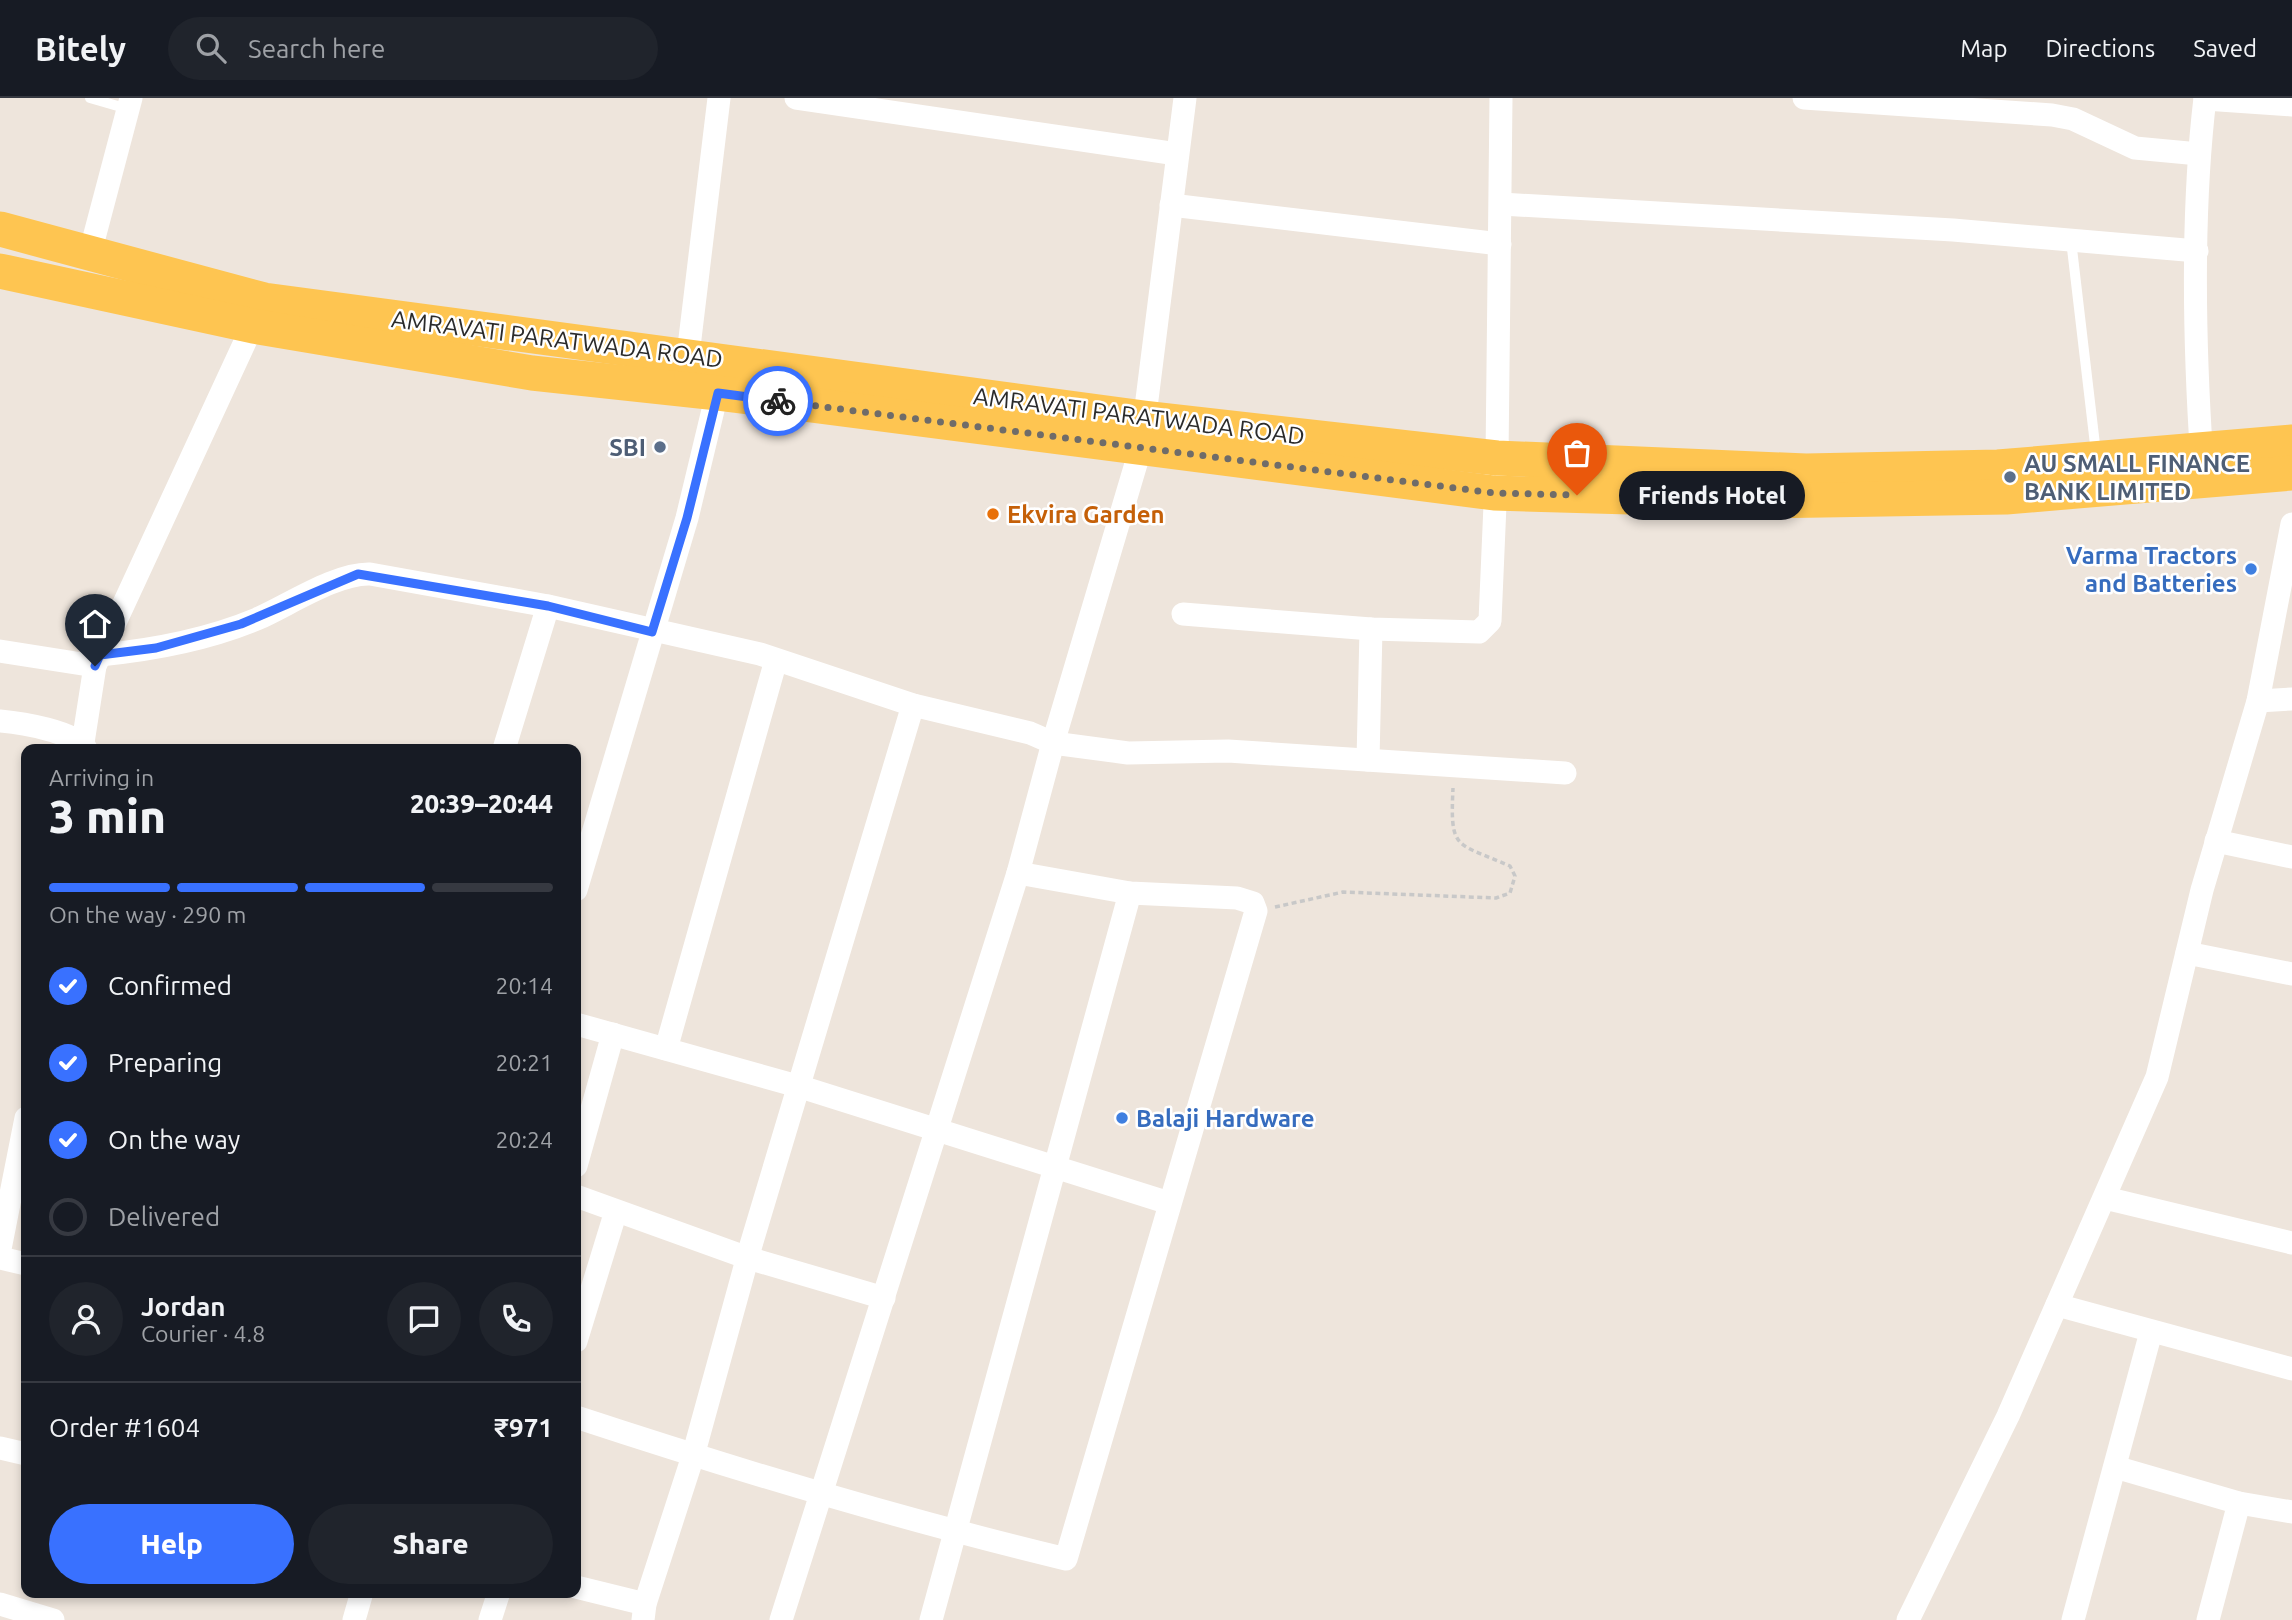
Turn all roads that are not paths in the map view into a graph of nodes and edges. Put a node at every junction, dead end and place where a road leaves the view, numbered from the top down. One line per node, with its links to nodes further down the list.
1 (90, 98): 9 (lane)
2 (719, 98): 22 (street)
3 (796, 98): 11 (street)
4 (1185, 98): 11 (street)
5 (1501, 98): 13 (street)
6 (1804, 98): 8 (street)
7 (2205, 99): 10 (street); 12 (street)
8 (1925, 103): 12 (street)
9 (130, 104): 19 (street)
10 (2292, 105)
11 (1177, 154): 14 (street)
12 (2199, 154): 18 (street)
13 (1501, 204): 16 (street); 17 (street)
14 (1171, 205): 17 (street); 24 (street)
15 (0, 229): 19 (main road, AMRAVATI PARATWADA ROAD)
16 (2071, 240): 18 (street); 27 (lane)
17 (1500, 244): 26 (street)
18 (2197, 251): 28 (street)
19 (90, 253): 21 (main road, AMRAVATI PARATWADA ROAD)
20 (0, 271): 21 (main road, AMRAVATI PARATWADA ROAD)
21 (258, 313): 22 (main road, AMRAVATI PARATWADA ROAD); 23 (main road, AMRAVATI PARATWADA ROAD); 37 (street)
22 (688, 355): 23 (main road, AMRAVATI PARATWADA ROAD)
23 (721, 377): 24 (main road, AMRAVATI PARATWADA ROAD); 35 (street)
24 (1142, 433): 26 (main road, AMRAVATI PARATWADA ROAD); 30 (main road, AMRAVATI PARATWADA ROAD); 43 (street)
25 (2292, 442): 28 (main road, AMRAVATI PARATWADA ROAD)
26 (1497, 458): 27 (main road, AMRAVATI PARATWADA ROAD); 30 (street)
27 (2097, 459): 28 (main road, AMRAVATI PARATWADA ROAD)
28 (2202, 466): 29 (main road, AMRAVATI PARATWADA ROAD); 30 (main road, AMRAVATI PARATWADA ROAD)
29 (2292, 473)
30 (1494, 493): 34 (street)
31 (2292, 524): 40 (street)
32 (548, 606): 35 (street); 37 (street); 46 (street)
33 (1183, 614): 34 (street)
34 (1371, 629): 47 (street)
35 (652, 632): 38 (street); 51 (street)
36 (0, 651): 37 (street)
37 (98, 660): 45 (street)
38 (776, 660): 41 (street); 58 (street)
39 (2292, 699): 40 (street)
40 (2258, 701): 49 (street)
41 (914, 705): 43 (street); 59 (street)
42 (0, 720): 44 (street)
43 (1053, 743): 47 (street); 52 (street)
44 (78, 744)
45 (84, 744)
46 (506, 744)
47 (1368, 760): 48 (street)
48 (1565, 773)
49 (2217, 841): 50 (street); 54 (street)
50 (2292, 857)
51 (581, 867)
52 (1018, 873): 53 (street); 60 (street)
53 (1130, 893): 63 (street); 66 (street)
54 (2186, 953): 55 (street); 65 (street)
55 (2292, 974)
56 (581, 1025): 57 (street)
57 (613, 1034): 58 (street); 62 (street)
58 (666, 1049): 59 (street)
59 (798, 1086): 60 (street); 71 (street)
60 (935, 1129): 63 (street); 73 (street)
61 (21, 1143): 69 (street)
62 (581, 1148)
63 (1055, 1167): 66 (street); 86 (street)
64 (581, 1198): 67 (street)
65 (2105, 1198): 68 (street); 74 (street)
66 (1169, 1203): 86 (street)
67 (616, 1211): 71 (street); 75 (street)
68 (2292, 1243)
69 (0, 1249)
70 (0, 1258): 72 (street)
71 (748, 1258): 73 (street); 81 (street)
72 (21, 1263)
73 (884, 1298): 83 (street)
74 (2057, 1305): 76 (street); 97 (street)
75 (581, 1325)
76 (2151, 1332): 77 (street); 82 (street)
77 (2292, 1368)
78 (581, 1419): 81 (street)
79 (0, 1448): 80 (street)
80 (21, 1453)
81 (693, 1456): 83 (street); 91 (street)
82 (2115, 1467): 84 (street); 98 (street)
83 (821, 1493): 86 (street); 95 (street)
84 (2239, 1503): 85 (street); 99 (street)
85 (2292, 1511)
86 (956, 1532): 96 (street)
87 (581, 1589): 91 (street)
88 (360, 1598): 93 (street)
89 (497, 1598): 94 (street)
90 (0, 1604): 92 (street)
91 (644, 1612)
92 (53, 1620)
93 (354, 1620)
94 (490, 1620)
95 (781, 1620)
96 (931, 1620)
97 (1908, 1620)
98 (2073, 1620)
99 (2208, 1620)

